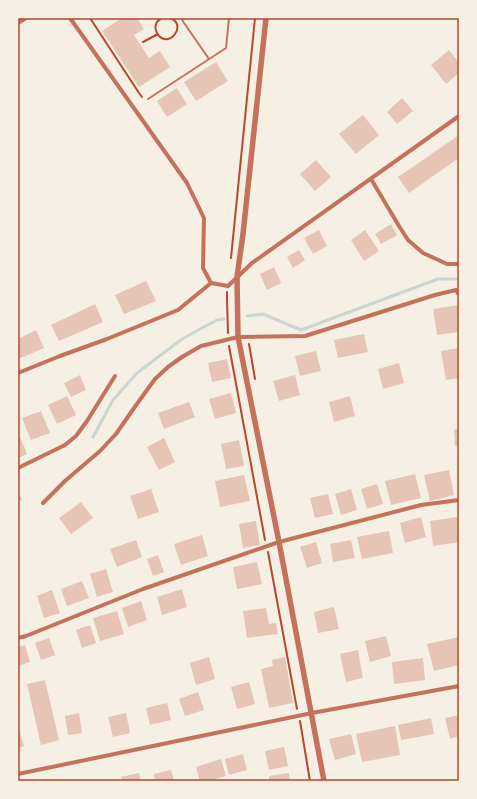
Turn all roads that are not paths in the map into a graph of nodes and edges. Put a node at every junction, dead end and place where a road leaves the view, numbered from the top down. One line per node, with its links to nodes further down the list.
1 (26, 18): 6 (street)
2 (70, 18): 13 (street)
3 (185, 18): 7 (lane)
4 (228, 18): 7 (lane)
5 (266, 18): 12 (street)
6 (18, 23)
7 (209, 59): 8 (lane)
8 (148, 99)
9 (459, 116): 10 (street)
10 (371, 179): 11 (street); 12 (street)
11 (459, 264)
12 (237, 277): 13 (street); 15 (street)
13 (211, 283): 16 (street)
14 (459, 295): 15 (street)
15 (238, 336): 20 (street); 21 (street)
16 (18, 373)
17 (114, 376): 18 (street)
18 (18, 468)
19 (459, 500): 21 (street)
20 (43, 503)
21 (279, 542): 22 (street); 24 (street)
22 (18, 638)
23 (459, 686): 24 (street)
24 (312, 713): 25 (street); 26 (street)
25 (18, 774)
26 (324, 781)

